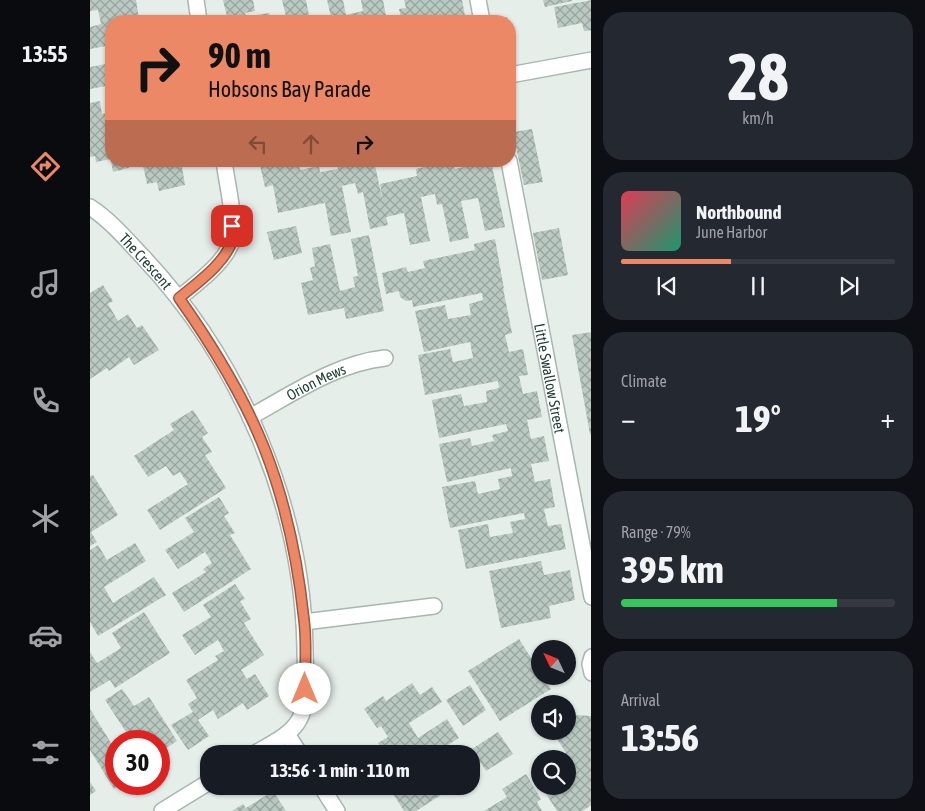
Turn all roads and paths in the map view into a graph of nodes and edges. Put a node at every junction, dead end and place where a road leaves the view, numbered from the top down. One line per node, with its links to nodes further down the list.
1 (196, 0): 3 (street)
2 (478, 0): 4 (street)
3 (198, 15)
4 (481, 15)
5 (591, 60): 6 (street)
6 (516, 75)
7 (225, 167): 10 (street)
8 (510, 167): 13 (street, Little Swallow Street)
9 (90, 207): 10 (street, The Crescent)
10 (179, 298): 12 (street, The Crescent)
11 (385, 358): 12 (street, Orion Mews)
12 (250, 416): 15 (street, The Crescent)
13 (591, 597)
14 (434, 606): 15 (street)
15 (304, 622): 18 (street, The Crescent)
16 (591, 657): 17 (street)
17 (591, 672)
18 (286, 734): 19 (street, The Crescent); 20 (street)
19 (268, 745)
20 (294, 745)
21 (200, 788): 23 (street)
22 (326, 795): 24 (street)
23 (162, 811)
24 (336, 811)

